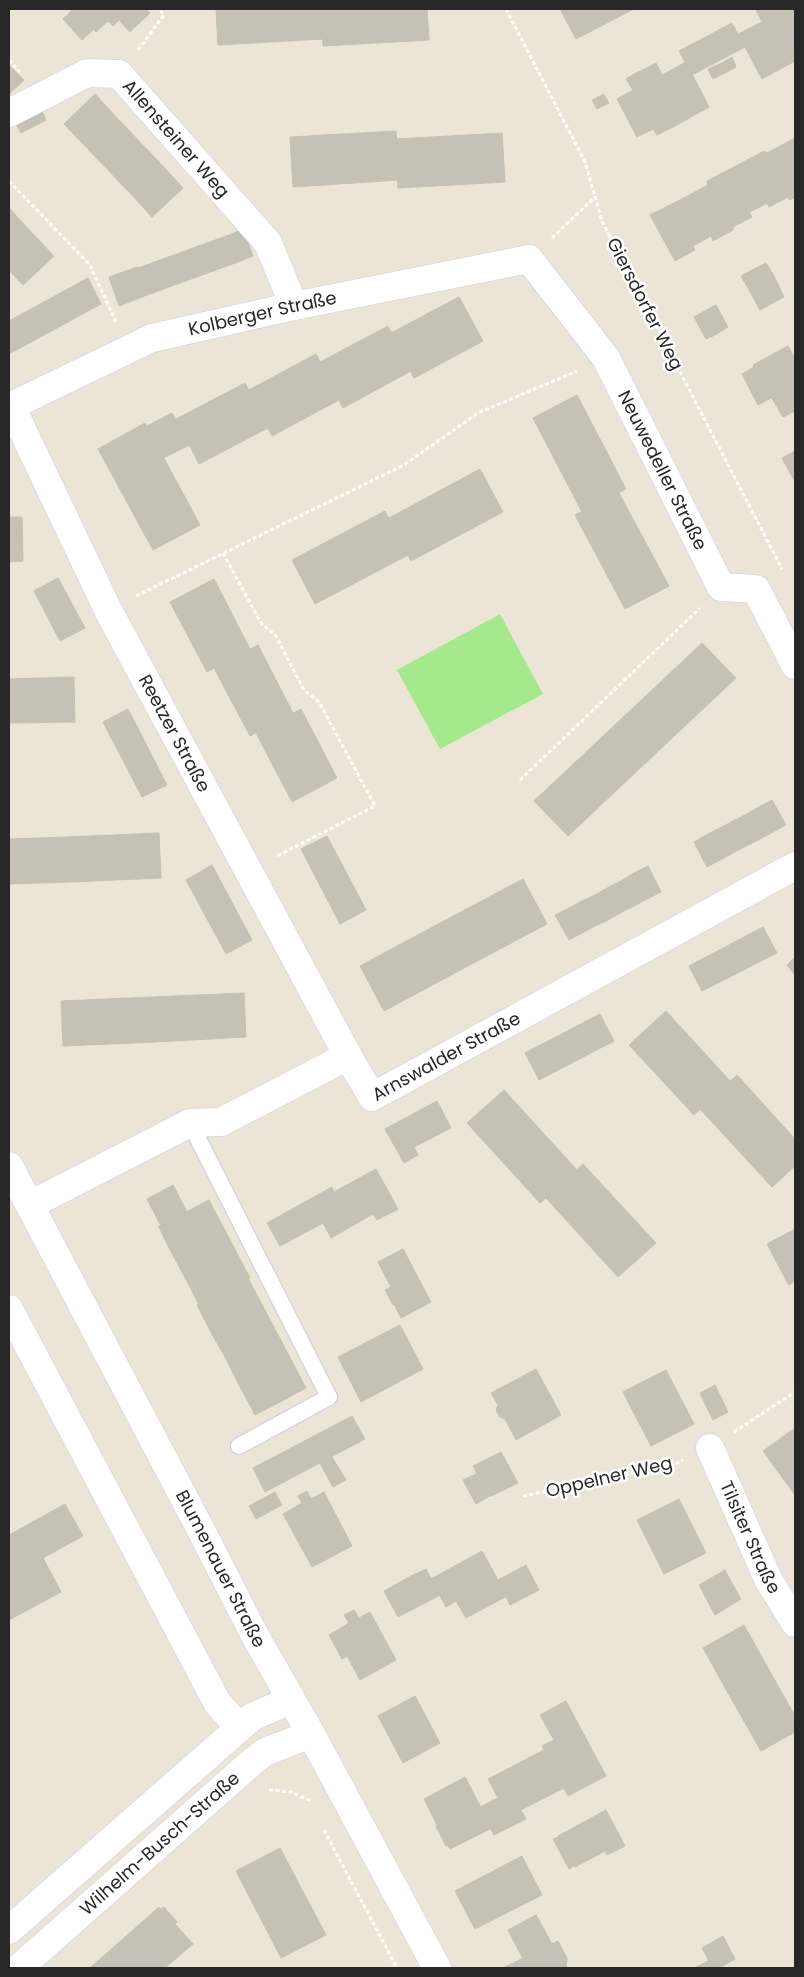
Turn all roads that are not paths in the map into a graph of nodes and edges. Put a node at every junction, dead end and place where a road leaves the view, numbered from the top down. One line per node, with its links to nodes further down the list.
1 (9, 113): 3 (street, Allensteiner Weg)
2 (529, 259): 3 (street, Kolberger Straße); 5 (street, Neuwedeller Straße)
3 (294, 306): 4 (street, Kolberger Straße)
4 (10, 406): 7 (street, Reetzer Straße)
5 (795, 664)
6 (795, 866): 7 (street, Arnswalder Straße)
7 (348, 1056): 8 (street)
8 (190, 1123): 10 (street); 12 (lane)
9 (9, 1166): 10 (street, Blumenauer Straße)
10 (30, 1205): 15 (street, Blumenauer Straße)
11 (9, 1309): 16 (street)
12 (239, 1446)
13 (710, 1448): 14 (street, Tilsiter Straße)
14 (795, 1622)
15 (291, 1700): 16 (street, Wilhelm-Busch-Straße); 17 (street, Blumenauer Straße)
16 (240, 1727): 18 (street, Wilhelm-Busch-Straße)
17 (311, 1734): 19 (street, Wilhelm-Busch-Straße); 20 (street, Blumenauer Straße)
18 (9, 1930)
19 (18, 1968)
20 (437, 1968)

